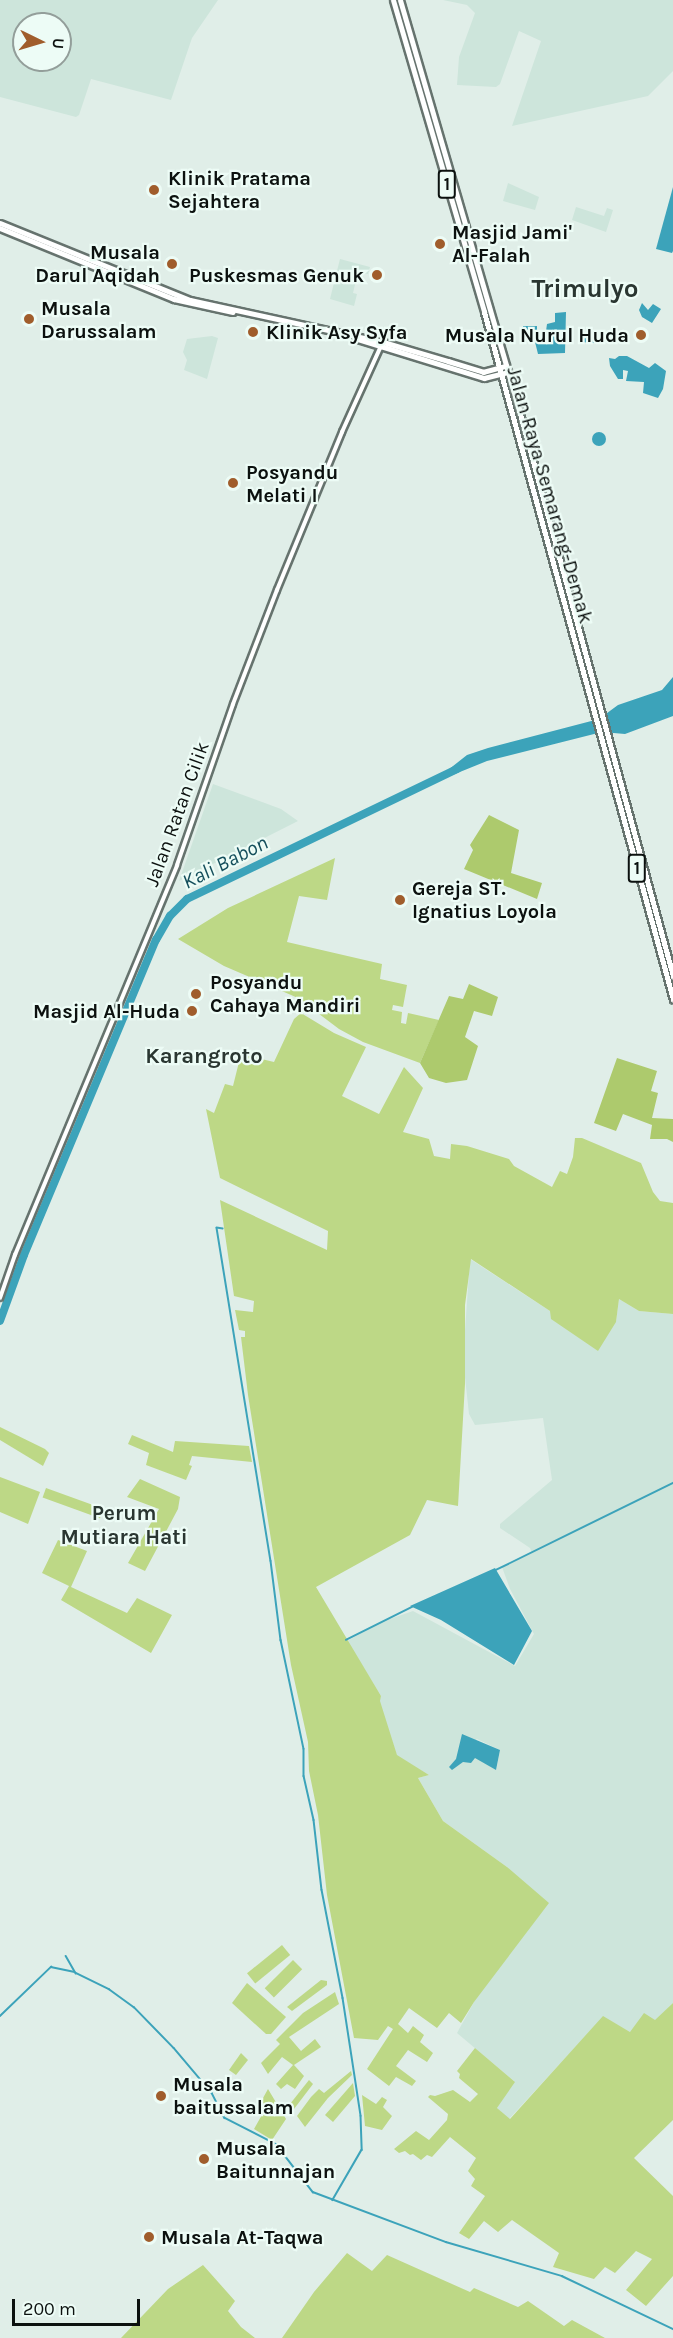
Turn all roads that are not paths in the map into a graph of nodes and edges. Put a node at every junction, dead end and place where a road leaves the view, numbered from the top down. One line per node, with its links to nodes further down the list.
1 (393, 0): 8 (main road, Jalan Raya Semarang-Demak / 1)
2 (400, 0): 9 (main road, 1)
3 (0, 223): 5 (main road)
4 (0, 228): 5 (main road)
5 (66, 252): 6 (main road)
6 (383, 343): 7 (main road); 10 (main road); 16 (street, Jalan Ratan Cilik)
7 (448, 362): 10 (main road)
8 (499, 368): 9 (main road); 10 (main road); 11 (main road, Jalan Raya Semarang-Demak / 1)
9 (507, 369): 11 (main road); 12 (main road, Jalan Raya Semarang-Demak / 1)
10 (483, 375): 11 (main road)
11 (501, 375): 12 (main road, Jalan Raya Semarang-Demak / 1)
12 (599, 712): 13 (main road, Jalan Raya Semarang-Demak / 1)
13 (606, 736): 14 (main road, Jalan Raya Semarang-Demak / 1); 15 (main road, Jalan Raya Semarang-Demak / 1)
14 (673, 976)
15 (673, 999)
16 (0, 1298)

